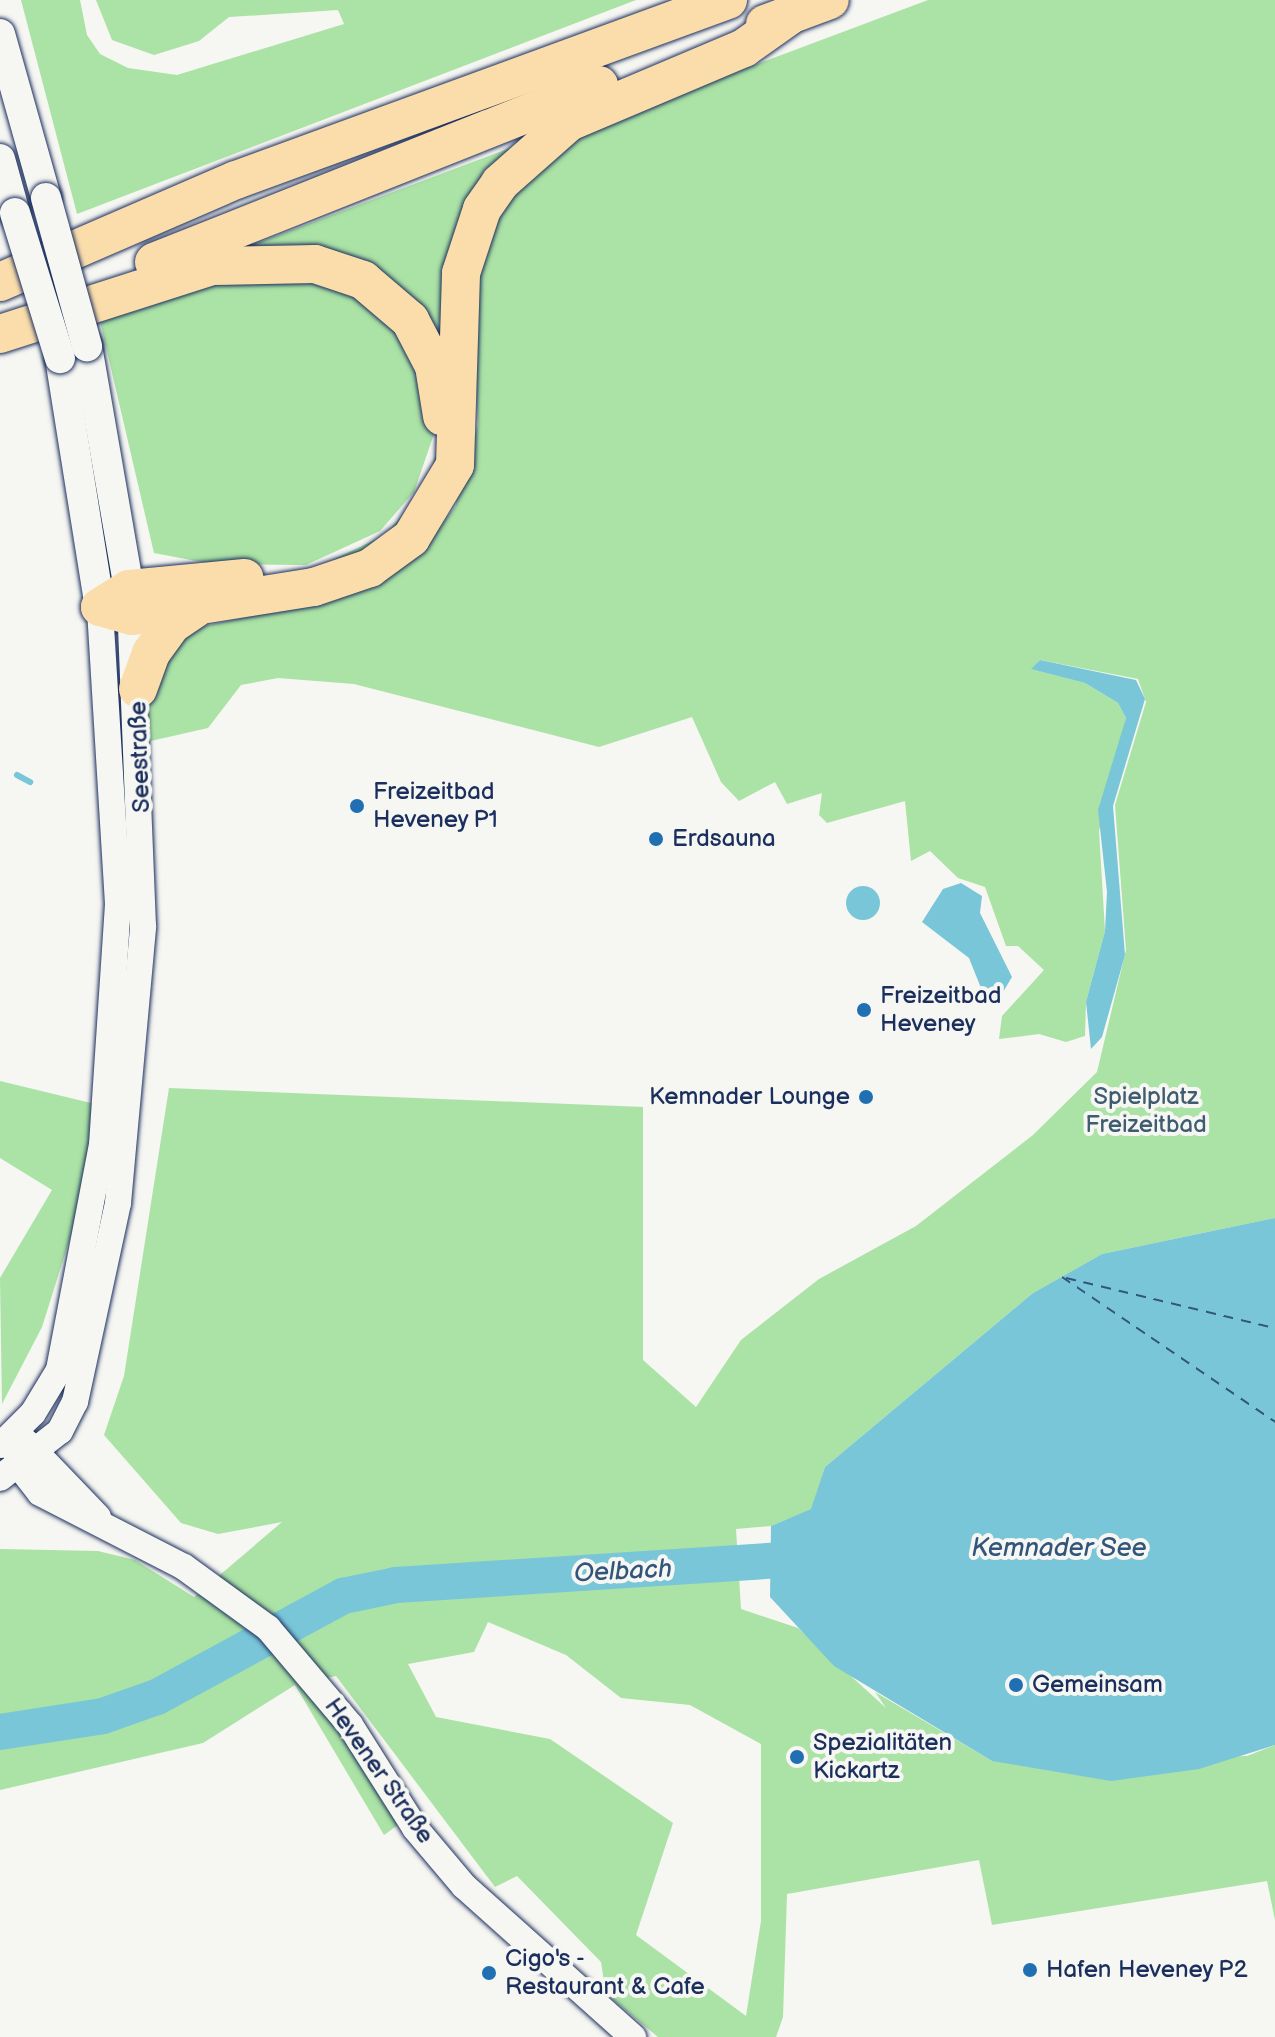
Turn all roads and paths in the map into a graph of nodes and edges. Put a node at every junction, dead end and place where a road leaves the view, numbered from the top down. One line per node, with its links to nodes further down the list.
1 (728, 0): 6 (highway)
2 (830, 0): 3 (highway)
3 (789, 16): 9 (highway); 13 (highway)
4 (0, 34): 11 (main road, Seestraße, bridge)
5 (0, 159): 11 (main road, Seestraße, bridge)
6 (236, 180): 7 (highway); 8 (highway)
7 (0, 258)
8 (0, 282)
9 (0, 326)
10 (0, 334): 12 (highway)
11 (73, 352): 12 (main road, Seestraße)
12 (120, 604): 13 (highway); 14 (street, Seestraße); 15 (street, Seestraße)
13 (195, 609): 14 (highway)
14 (138, 689): 16 (street, Seestraße)
15 (6, 1440): 16 (street); 17 (street)
16 (40, 1449): 17 (street, Seestraße); 18 (street)
17 (9, 1472): 18 (street)
18 (106, 1525): 19 (street, Hevener Straße)
19 (633, 2037)

